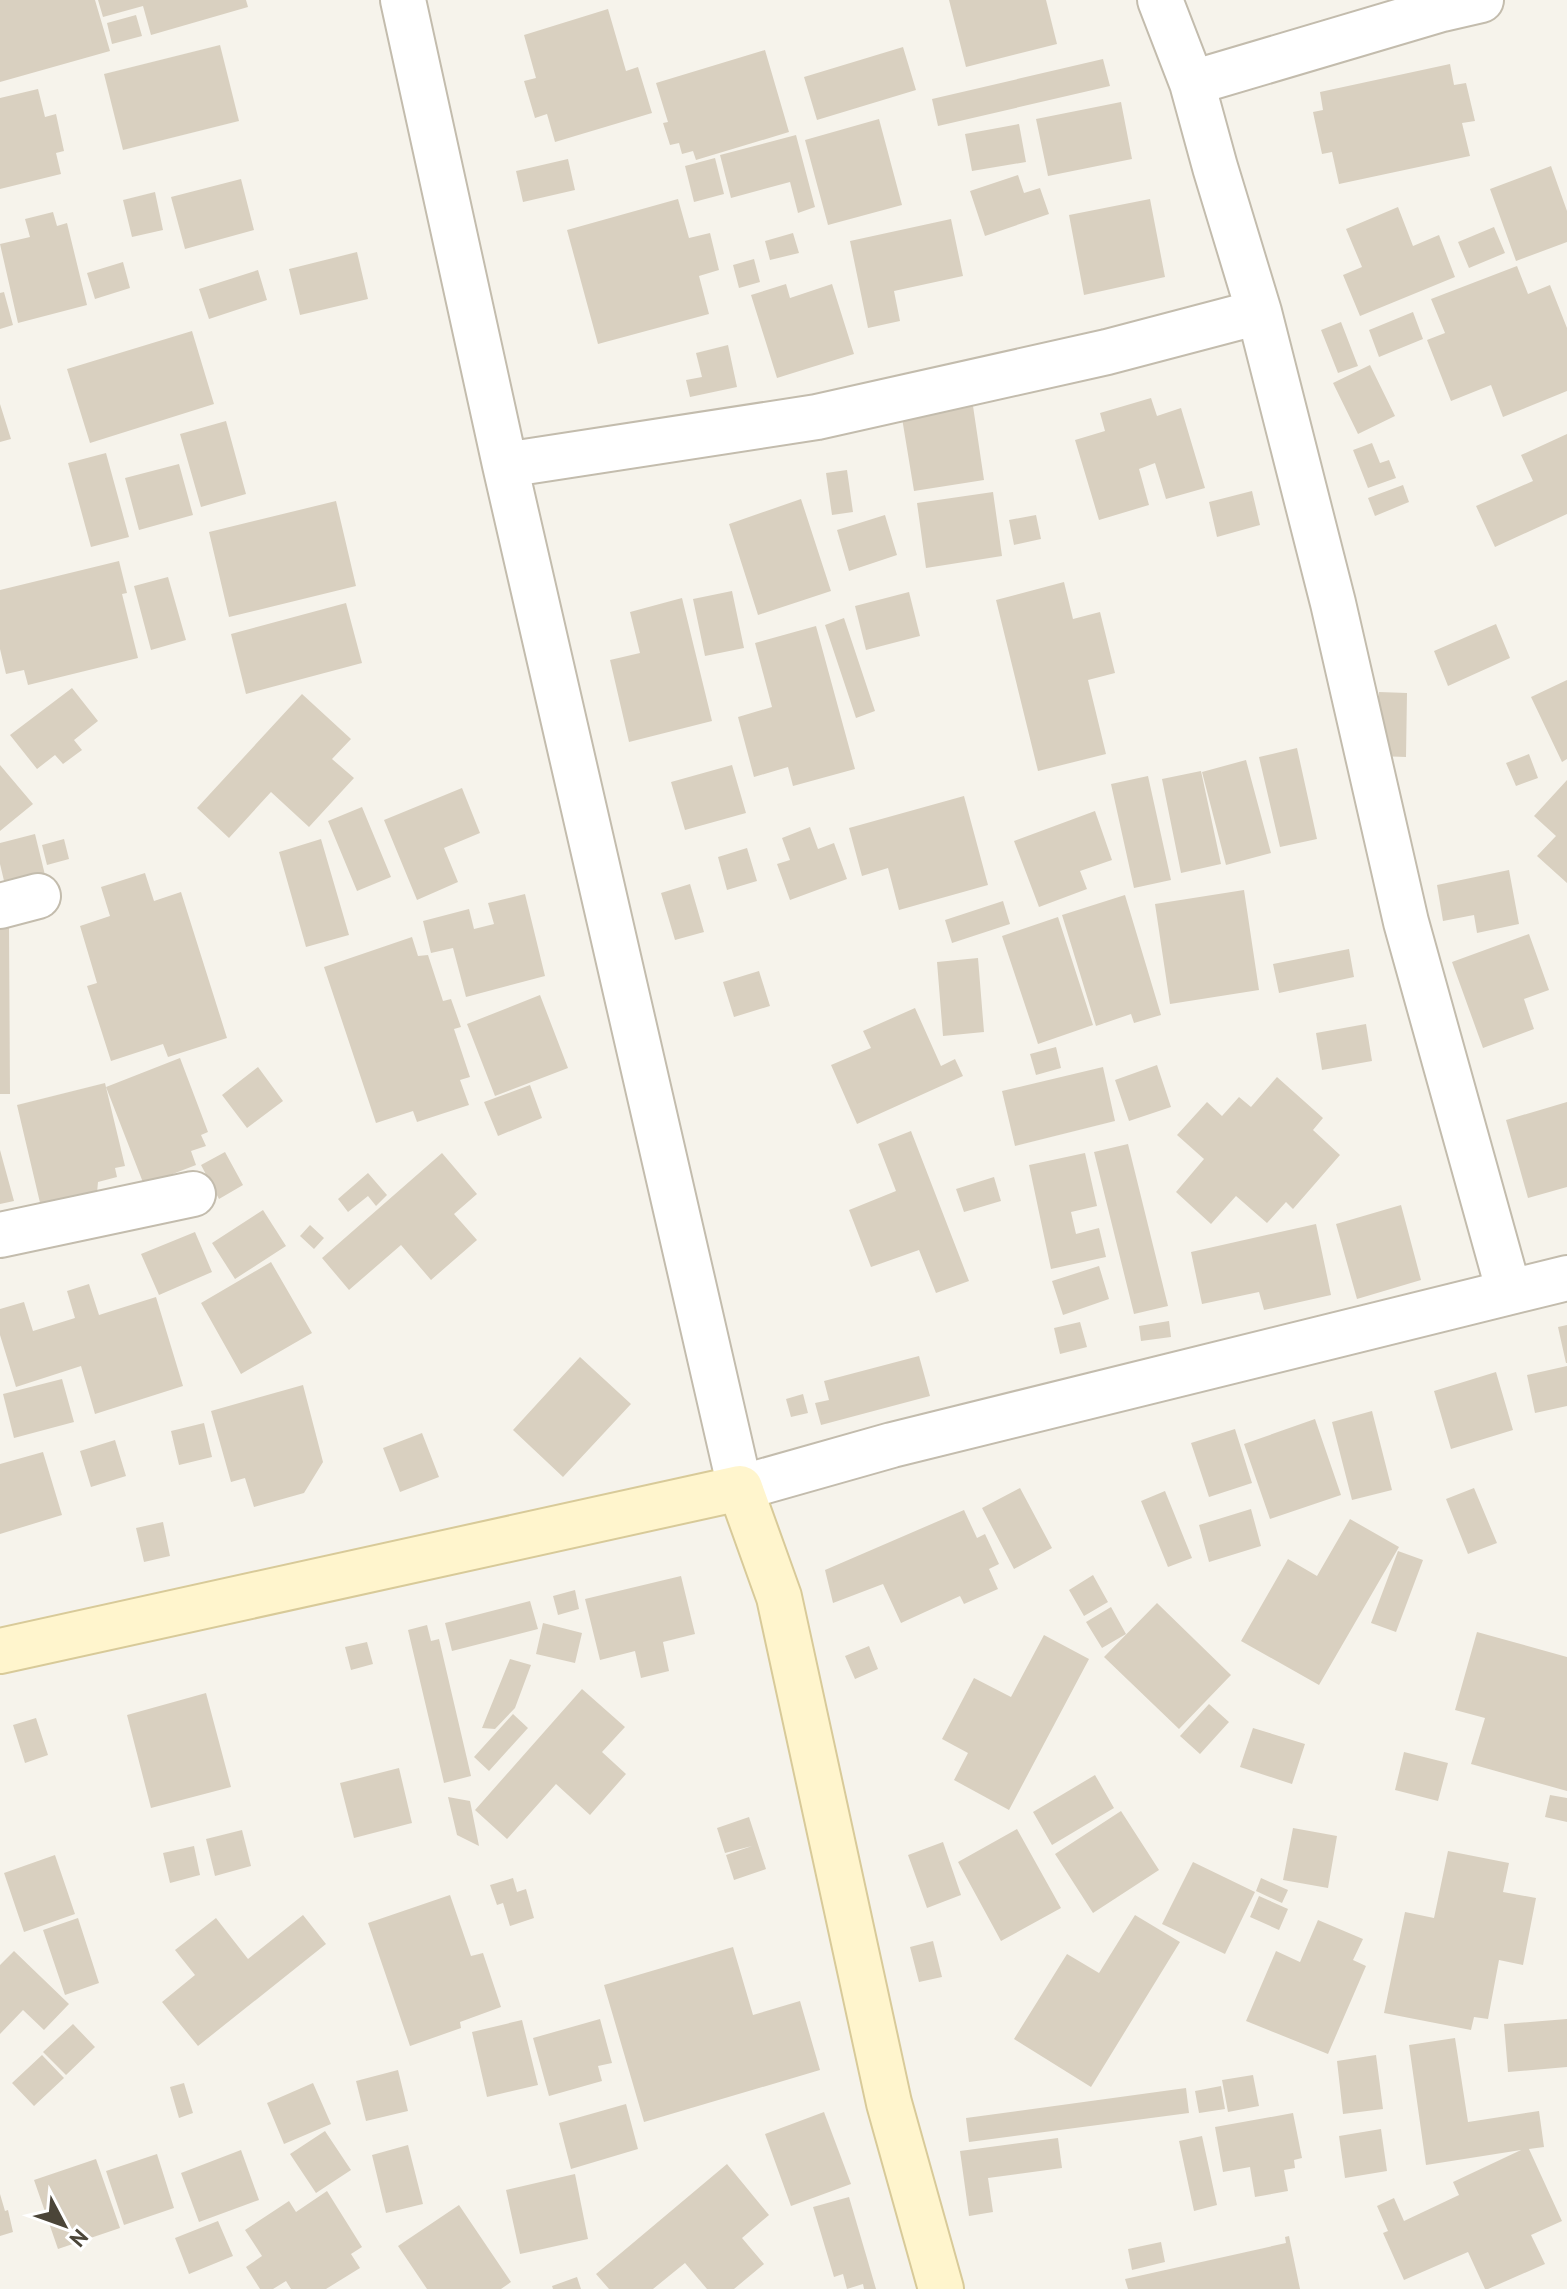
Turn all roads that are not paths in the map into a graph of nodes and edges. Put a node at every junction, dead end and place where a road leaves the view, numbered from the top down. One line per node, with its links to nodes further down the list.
1 (403, 0): 6 (street)
2 (1160, 0): 4 (street)
3 (1481, 0): 4 (street)
4 (1192, 83): 5 (street)
5 (1259, 312): 6 (street); 10 (street)
6 (505, 465): 11 (street)
7 (193, 1194): 8 (street)
8 (0, 1235)
9 (1567, 1278): 10 (street)
10 (1509, 1292): 11 (street)
11 (740, 1488): 12 (street); 13 (street)
12 (0, 1651)
13 (941, 2289)

